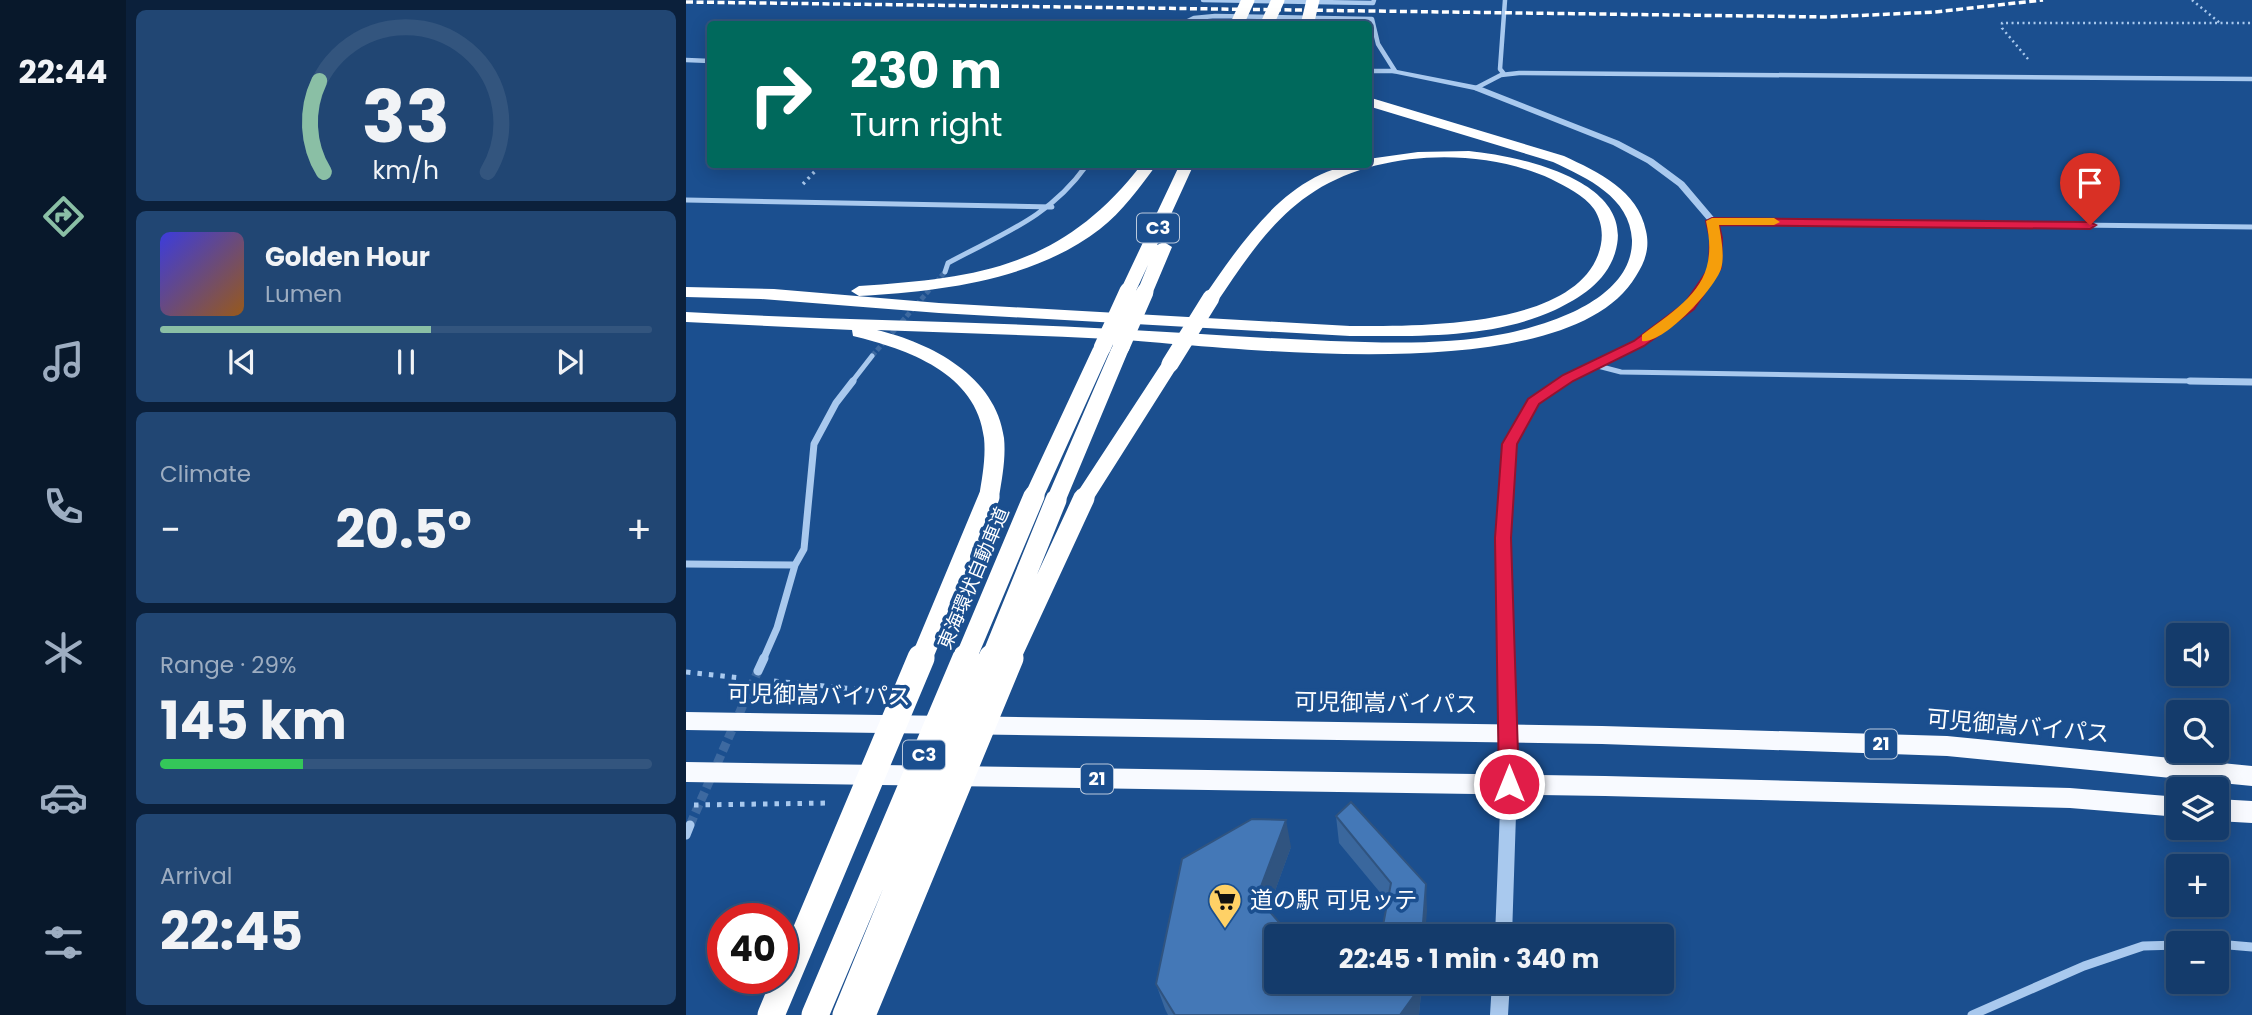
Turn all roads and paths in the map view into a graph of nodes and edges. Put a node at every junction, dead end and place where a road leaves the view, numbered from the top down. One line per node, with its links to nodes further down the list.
1 (1203, 0): 6 (street)
2 (1248, 0): 10 (highway, bridge)
3 (1258, 0): 11 (highway)
4 (1278, 0): 12 (highway, bridge)
5 (1313, 0): 13 (highway, bridge)
6 (1374, 0)
7 (1505, 0): 20 (street)
8 (2192, 0): 14 (path)
9 (1188, 21): 19 (street)
10 (1238, 21)
11 (1249, 21)
12 (1268, 21)
13 (1308, 21)
14 (2220, 23): 15 (path); 21 (path)
15 (2252, 23)
16 (686, 61): 17 (street)
17 (707, 61)
18 (1372, 71): 19 (street)
19 (1395, 71): 23 (street)
20 (1504, 74): 21 (street); 23 (street)
21 (2043, 78): 22 (street)
22 (2252, 79)
23 (1476, 88): 33 (street)
24 (1372, 102): 40 (highway)
25 (1372, 163): 38 (highway)
26 (1085, 168): 32 (street)
27 (1146, 168): 38 (highway)
28 (1185, 168): 36 (highway, 東海環状自動車道 / C3)
29 (1198, 168): 36 (highway, 東海環状自動車道 / C3)
30 (1356, 168): 70 (highway, bridge)
31 (686, 200): 32 (street)
32 (1052, 208): 35 (street)
33 (1712, 221): 34 (street); 42 (street)
34 (2252, 227)
35 (945, 272)
36 (1137, 291): 44 (highway, 東海環状自動車道 / C3, bridge)
37 (686, 292): 38 (highway)
38 (762, 294)
39 (686, 317): 40 (highway)
40 (735, 320): 67 (highway, bridge)
41 (872, 356): 46 (street)
42 (1594, 365): 43 (street); 53 (street)
43 (2252, 382)
44 (1045, 498): 68 (highway, 東海環状自動車道 / C3, bridge); 69 (highway, 東海環状自動車道 / C3, bridge)
45 (686, 564): 46 (street)
46 (795, 565): 47 (street)
47 (758, 671)
48 (686, 672): 49 (path)
49 (743, 678)
50 (769, 681): 51 (path)
51 (874, 691)
52 (686, 721): 53 (highway, 可児御嵩バイパス / 21)
53 (1508, 733): 55 (highway, 可児御嵩バイパス / 21); 56 (street)
54 (686, 772): 56 (highway, 21)
55 (2252, 776)
56 (1509, 784): 59 (highway, 21); 62 (street)
57 (834, 802): 58 (path)
58 (686, 805)
59 (2166, 806)
60 (2229, 811): 61 (highway)
61 (2252, 812)
62 (1504, 924)
63 (2166, 945): 72 (street)
64 (2229, 945): 65 (street)
65 (2252, 947)
66 (1500, 994): 71 (street)
67 (771, 1015)
68 (815, 1015)
69 (846, 1015)
70 (863, 1015)
71 (1499, 1015)
72 (1972, 1015)

